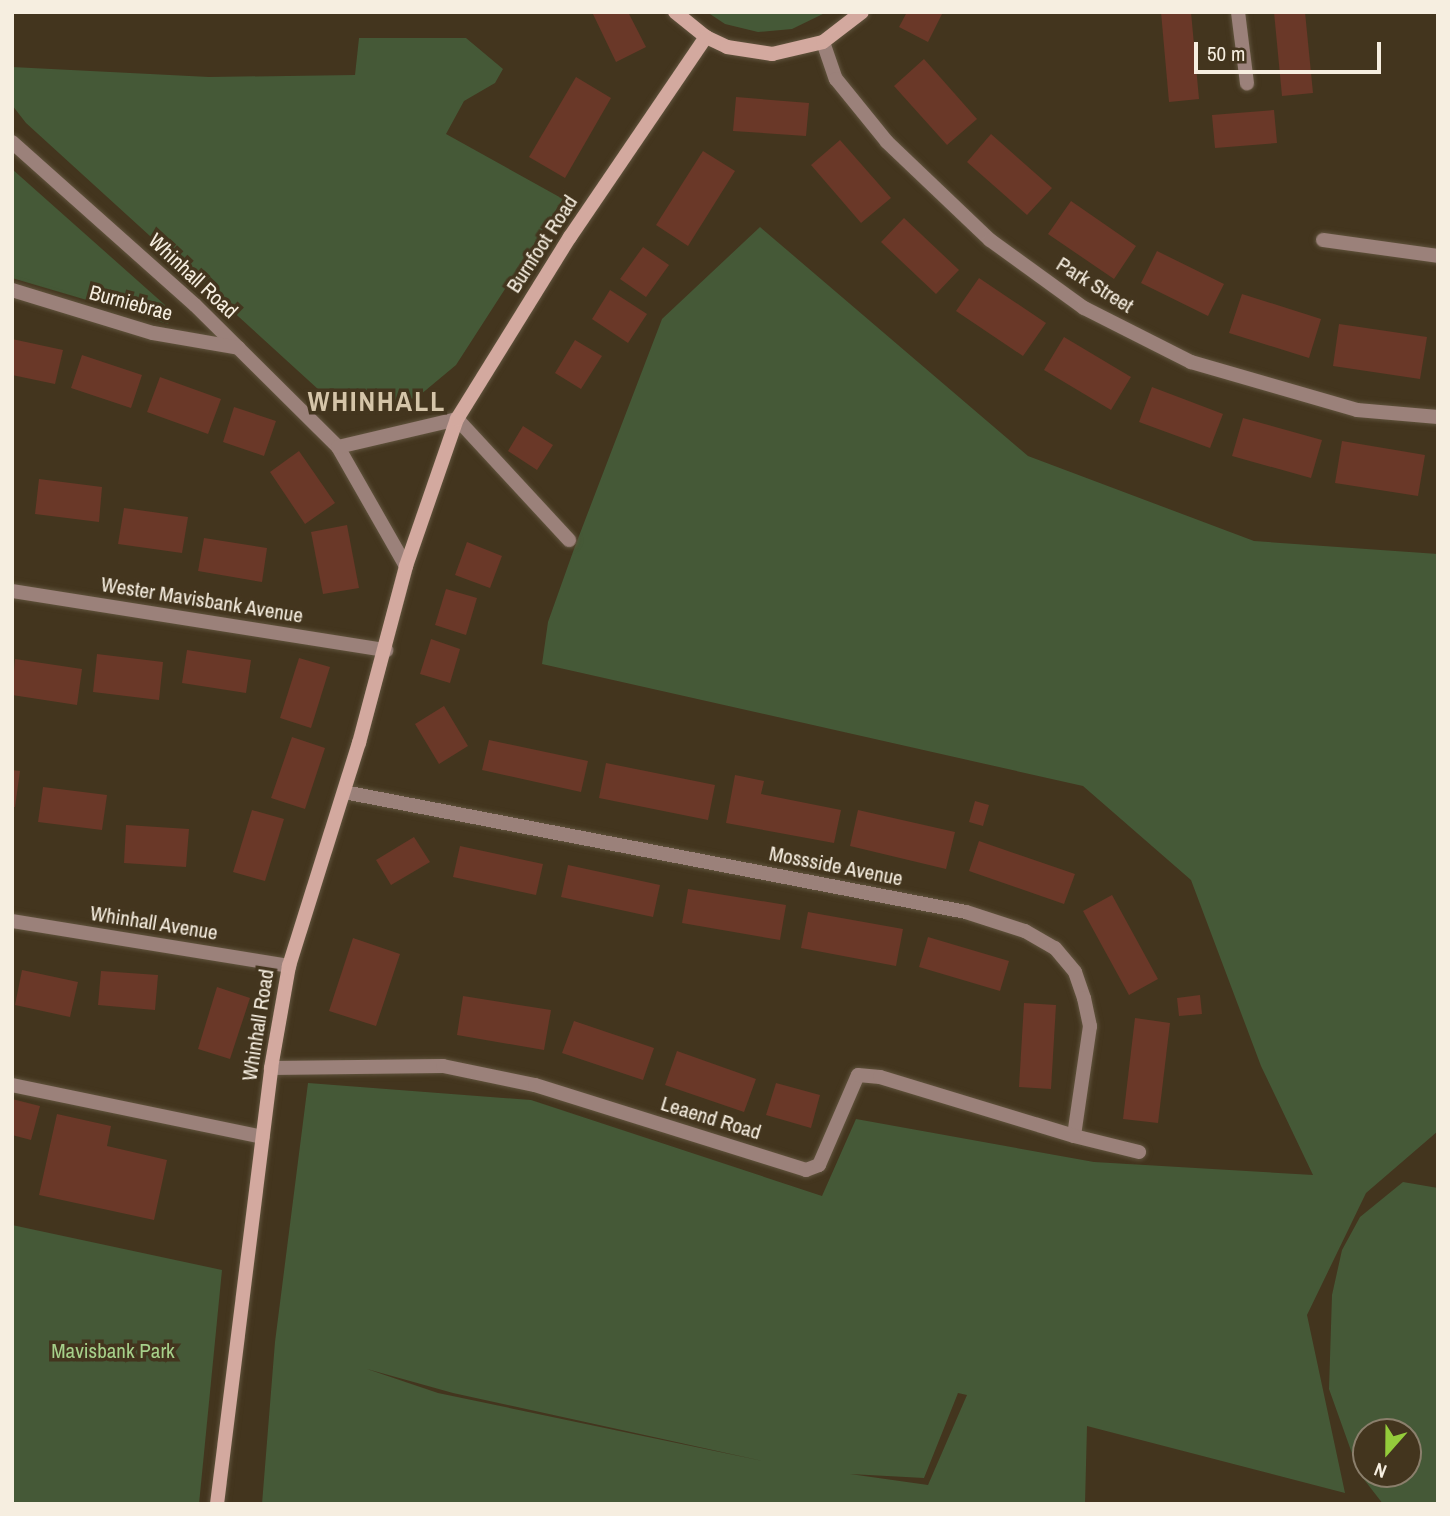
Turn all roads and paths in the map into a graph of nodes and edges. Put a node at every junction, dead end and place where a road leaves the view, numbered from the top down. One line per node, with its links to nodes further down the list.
1 (675, 12): 4 (street)
2 (862, 12): 5 (street)
3 (1238, 12): 6 (street)
4 (706, 37): 5 (street); 13 (street, Burnfoot Road)
5 (823, 42): 12 (street, Park Street)
6 (1247, 83)
7 (12, 142): 11 (street, Whinhall Road)
8 (1323, 240): 9 (street)
9 (1438, 256)
10 (12, 290): 11 (street, Burniebrae)
11 (241, 349): 14 (street, Whinhall Road)
12 (1438, 416)
13 (457, 419): 14 (street); 15 (street, Burnfoot Road); 16 (street)
14 (338, 447): 17 (street, Whinhall Road)
15 (434, 484): 17 (street, Whinhall Road)
16 (569, 540)
17 (406, 566): 19 (street, Whinhall Road)
18 (12, 592): 19 (street, Wester Mavisbank Avenue)
19 (386, 650): 20 (street, Whinhall Road)
20 (344, 792): 22 (street, Whinhall Road); 25 (street, Mossside Avenue)
21 (12, 921): 22 (street, Whinhall Avenue)
22 (289, 966): 23 (street, Whinhall Road)
23 (271, 1068): 25 (street, Leaend Road); 26 (street, Whinhall Road)
24 (12, 1085): 26 (street)
25 (1074, 1136): 27 (street)
26 (263, 1137): 28 (street, Whinhall Road)
27 (1139, 1152)
28 (217, 1504)

